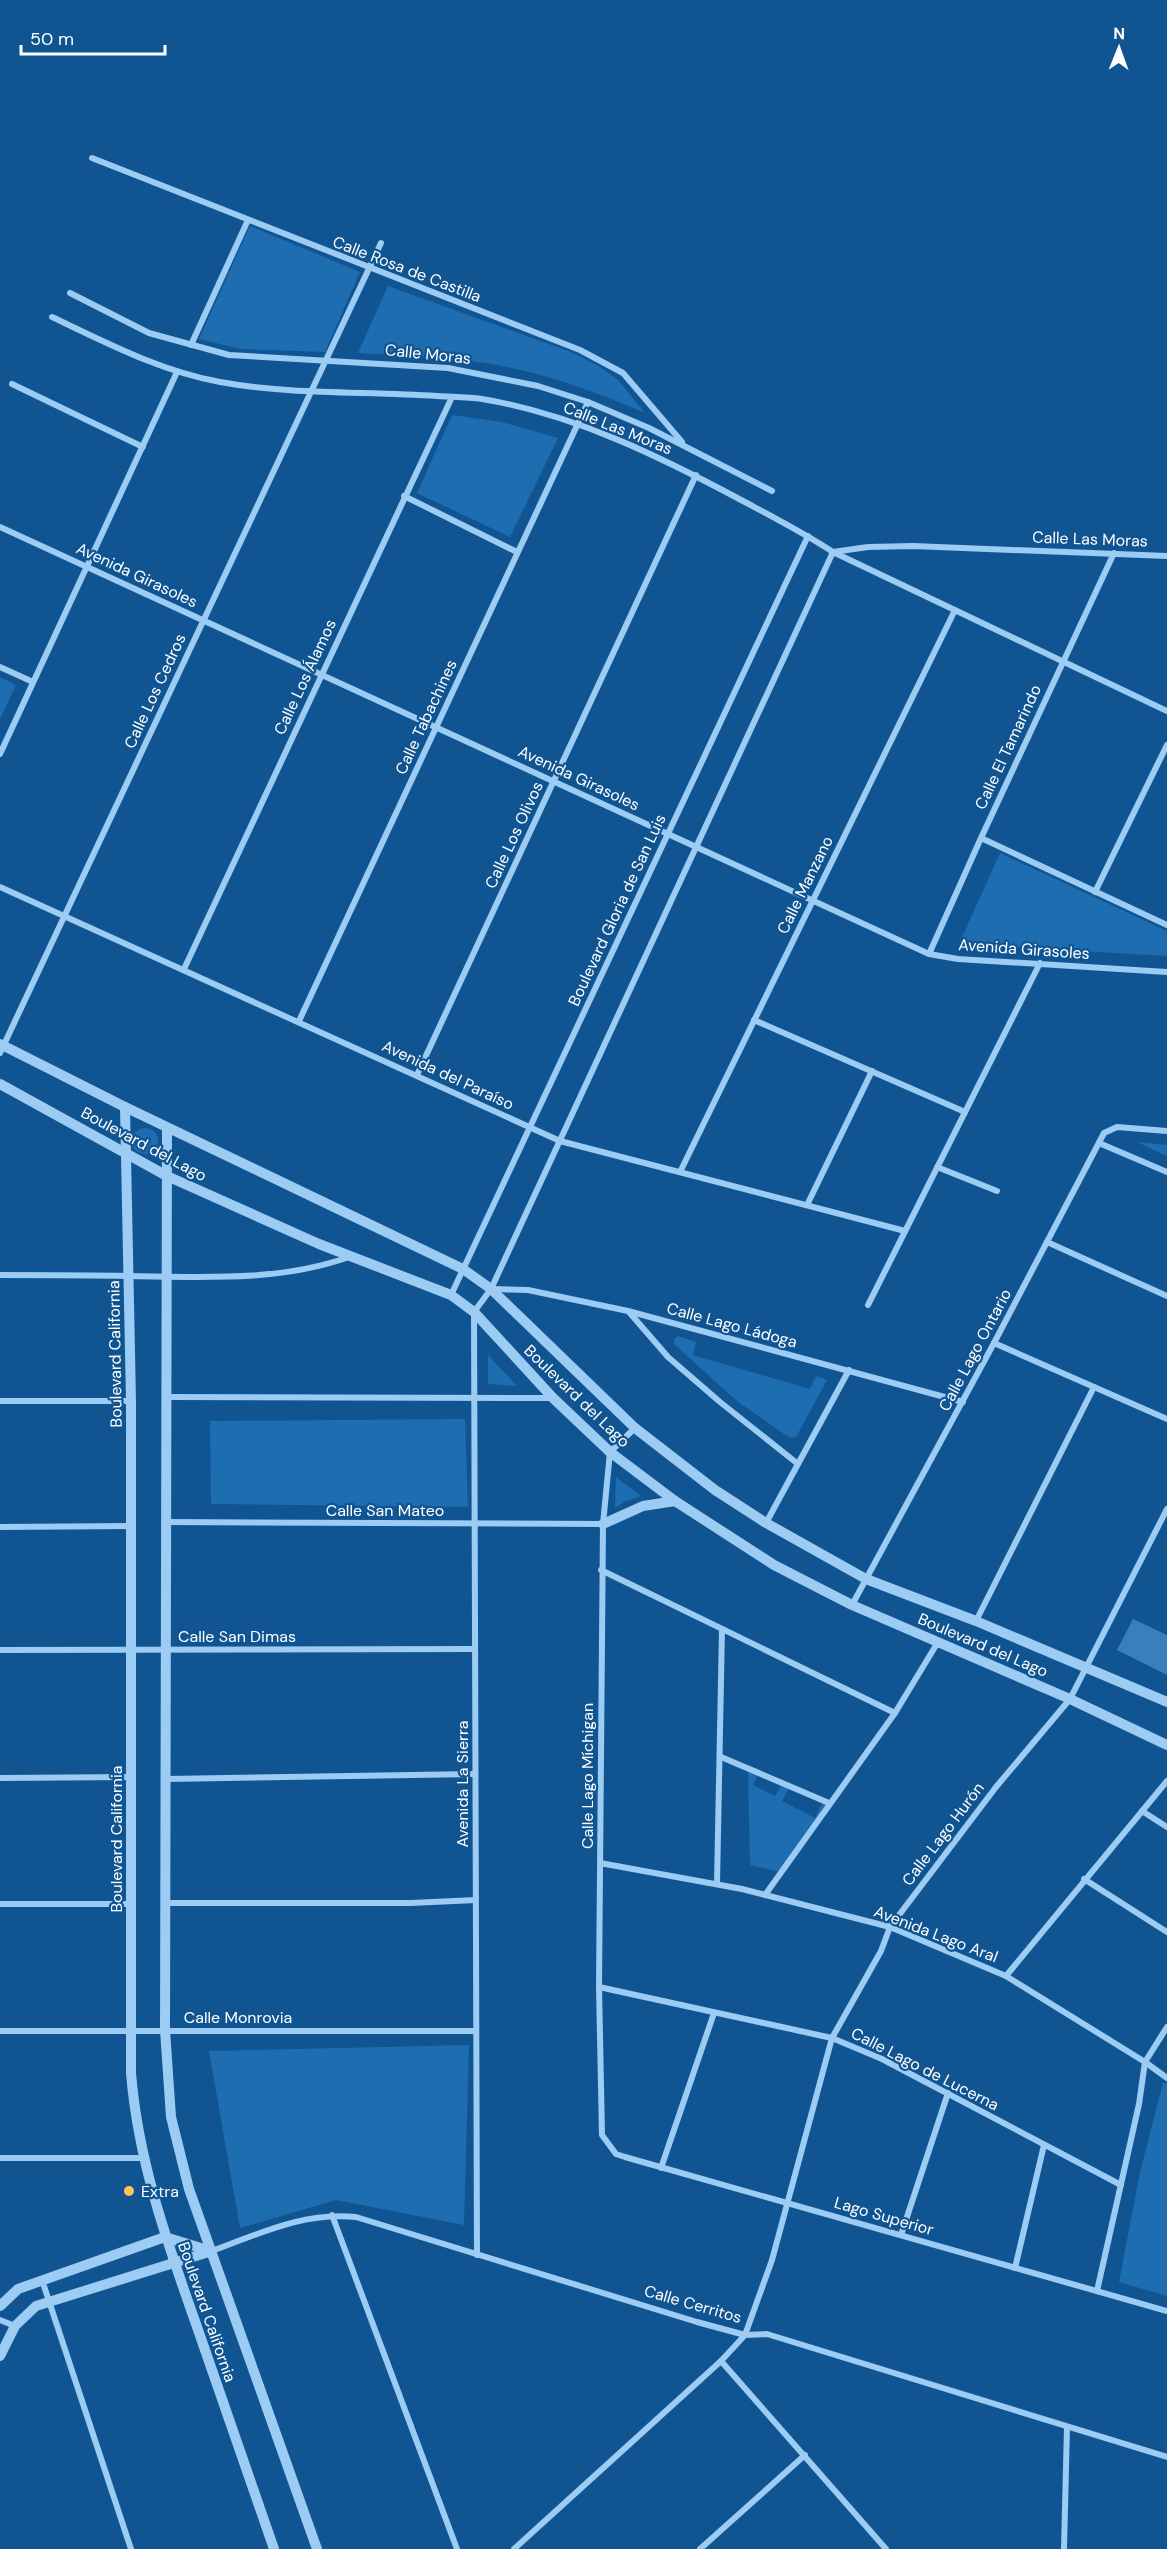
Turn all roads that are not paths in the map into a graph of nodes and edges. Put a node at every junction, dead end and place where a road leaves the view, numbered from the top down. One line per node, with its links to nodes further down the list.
1 (92, 158): 2 (street, Calle Rosa de Castilla)
2 (248, 220): 4 (street, Calle Rosa de Castilla); 7 (street)
3 (381, 243): 4 (street, Calle Los Cedros)
4 (369, 269): 8 (street, Calle Los Cedros); 15 (street, Calle Rosa de Castilla)
5 (70, 293): 7 (street, Calle Moras)
6 (52, 317): 9 (street, Calle Las Moras)
7 (191, 345): 8 (street, Calle Moras)
8 (326, 361): 11 (street, Calle Los Cedros); 13 (street, Calle Moras)
9 (177, 372): 11 (street, Calle Las Moras); 16 (street)
10 (12, 384): 16 (street)
11 (311, 391): 12 (street, Calle Las Moras); 28 (street, Calle Los Cedros)
12 (452, 397): 14 (street, Calle Las Moras); 19 (street, Calle Los Álamos)
13 (588, 402): 14 (street, Calle Tabachines); 15 (street, Calle Moras)
14 (577, 424): 17 (street, Calle Las Moras); 22 (street, Calle Tabachines)
15 (684, 445): 18 (street, Calle Moras)
16 (143, 447): 26 (street)
17 (696, 475): 21 (street, Calle Las Moras); 37 (street, Calle Los Olivos)
18 (772, 491)
19 (404, 496): 22 (street); 31 (street, Calle Los Álamos)
20 (0, 527): 26 (street, Avenida Girasoles)
21 (808, 536): 23 (street, Calle Las Moras); 38 (street, Boulevard Gloria de San Luis)
22 (518, 552): 34 (street, Calle Tabachines)
23 (833, 552): 24 (street, Calle Las Moras); 27 (street); 40 (street)
24 (1114, 553): 25 (street, Calle Las Moras); 29 (street, Calle El Tamarindo)
25 (1167, 555)
26 (87, 567): 28 (street, Avenida Girasoles); 32 (street)
27 (955, 610): 29 (street); 43 (street, Calle Manzano)
28 (203, 620): 31 (street, Avenida Girasoles); 44 (street, Calle Los Cedros)
29 (1063, 661): 33 (street); 39 (street, Calle El Tamarindo)
30 (0, 667): 32 (street)
31 (322, 675): 34 (street, Avenida Girasoles); 48 (street, Calle Los Álamos)
32 (33, 682): 36 (street)
33 (1167, 711)
34 (436, 727): 37 (street, Avenida Girasoles); 51 (street, Calle Tabachines)
35 (1167, 745): 42 (street)
36 (0, 754)
37 (553, 782): 38 (street, Avenida Girasoles); 54 (street, Calle Los Olivos)
38 (668, 834): 40 (street, Avenida Girasoles); 58 (street, Boulevard Gloria de San Luis)
39 (981, 838): 42 (street); 46 (street, Calle El Tamarindo)
40 (696, 847): 43 (street, Avenida Girasoles); 61 (street)
41 (0, 887): 44 (street, Avenida del Paraíso)
42 (1095, 892): 45 (street)
43 (813, 901): 46 (street, Avenida Girasoles); 50 (street, Calle Manzano)
44 (64, 915): 48 (street, Avenida del Paraíso); 52 (street, Calle Los Cedros)
45 (1167, 925)
46 (929, 954): 47 (street, Avenida Girasoles)
47 (1040, 963): 49 (street, Avenida Girasoles); 57 (street)
48 (184, 969): 51 (street, Avenida del Paraíso)
49 (1167, 972)
50 (754, 1020): 53 (street); 65 (street, Calle Manzano)
51 (299, 1022): 54 (street, Avenida del Paraíso)
52 (1, 1047): 56 (street, Boulevard del Lago)
53 (872, 1071): 57 (street); 69 (street)
54 (417, 1075): 58 (street, Avenida del Paraíso)
55 (0, 1084): 63 (street, Boulevard del Lago)
56 (125, 1107): 59 (street, Boulevard del Lago); 63 (street, Boulevard California)
57 (965, 1112): 64 (street)
58 (530, 1127): 61 (street, Avenida del Paraíso); 73 (street, Boulevard Gloria de San Luis)
59 (168, 1128): 67 (street, Boulevard California); 73 (street, Boulevard del Lago)
60 (1167, 1131): 62 (street, Calle Lago Ontario)
61 (560, 1141): 65 (street, Avenida del Paraíso); 77 (street)
62 (1099, 1143): 66 (street); 71 (street, Calle Lago Ontario)
63 (125, 1152): 67 (street, Boulevard del Lago); 75 (street, Boulevard California)
64 (937, 1167): 68 (street); 70 (street)
65 (680, 1172): 69 (street, Avenida del Paraíso)
66 (1167, 1172)
67 (167, 1176): 72 (street, Boulevard del Lago); 76 (street, Boulevard California)
68 (997, 1191)
69 (807, 1205): 70 (street, Avenida del Paraíso)
70 (905, 1231): 80 (street)
71 (1047, 1242): 79 (street); 83 (street, Calle Lago Ontario)
72 (350, 1257): 76 (street); 78 (street, Boulevard del Lago)
73 (463, 1269): 77 (street, Boulevard del Lago); 78 (street, Boulevard Gloria de San Luis)
74 (0, 1275): 75 (street)
75 (130, 1276): 76 (street); 90 (street, Boulevard California)
76 (167, 1277): 86 (street, Boulevard California)
77 (491, 1289): 81 (street, Calle Lago Ládoga); 82 (street); 93 (street, Boulevard del Lago)
78 (451, 1295): 82 (street, Boulevard del Lago)
79 (1167, 1296)
80 (868, 1305)
81 (628, 1311): 84 (street, Calle Lago Ládoga); 95 (street)
82 (474, 1312): 87 (street, Avenida La Sierra); 88 (street, Boulevard del Lago)
83 (994, 1343): 85 (street); 91 (street, Calle Lago Ontario)
84 (849, 1370): 91 (street, Calle Lago Ládoga); 95 (street)
85 (1094, 1387): 92 (street); 107 (street)
86 (166, 1397): 87 (street); 98 (street, Boulevard California)
87 (474, 1398): 88 (street); 100 (street, Avenida La Sierra)
88 (553, 1398): 94 (street, Boulevard del Lago)
89 (0, 1401): 90 (street)
90 (131, 1401): 103 (street, Boulevard California)
91 (963, 1402): 105 (street, Calle Lago Ontario)
92 (1167, 1419)
93 (635, 1428): 94 (street); 99 (street, Boulevard del Lago)
94 (610, 1452): 96 (street, Boulevard del Lago); 101 (street, Calle Lago Míchigan)
95 (798, 1464): 99 (street)
96 (675, 1501): 101 (street); 106 (street, Boulevard del Lago)
97 (1167, 1509): 114 (street, Calle Lago Hurón)
98 (166, 1522): 100 (street, Calle San Mateo); 113 (street, Boulevard California)
99 (766, 1523): 105 (street, Boulevard del Lago)
100 (475, 1524): 101 (street, Calle San Mateo); 110 (street, Avenida La Sierra)
101 (603, 1524): 104 (street, Calle Lago Míchigan)
102 (0, 1527): 103 (street)
103 (131, 1527): 112 (street, Boulevard California)
104 (601, 1570): 108 (street); 128 (street, Calle Lago Míchigan)
105 (866, 1579): 106 (street, Calle Lago Ontario); 107 (street, Boulevard del Lago)
106 (852, 1605): 109 (street, Boulevard del Lago)
107 (976, 1621): 114 (street, Boulevard del Lago)
108 (722, 1629): 117 (street); 119 (street)
109 (938, 1642): 115 (street, Boulevard del Lago); 117 (street)
110 (475, 1648): 113 (street, Calle San Dimas); 120 (street, Avenida La Sierra)
111 (0, 1650): 112 (street, Calle San Dimas)
112 (131, 1650): 113 (street, Calle San Dimas); 121 (street, Boulevard California)
113 (166, 1650): 123 (street, Boulevard California)
114 (1086, 1667): 115 (street, Calle Lago Hurón); 116 (street, Boulevard del Lago)
115 (1070, 1699): 118 (street, Boulevard del Lago); 136 (street, Calle Lago Hurón)
116 (1167, 1702)
117 (896, 1713): 125 (street)
118 (1167, 1745)
119 (721, 1757): 125 (street); 130 (street)
120 (475, 1774): 123 (street); 132 (street, Avenida La Sierra)
121 (131, 1777): 122 (street); 134 (street, Boulevard California)
122 (0, 1778)
123 (166, 1779): 135 (street, Boulevard California)
124 (1167, 1781): 126 (street)
125 (830, 1803): 131 (street)
126 (1142, 1811): 127 (street); 129 (street)
127 (1167, 1827)
128 (600, 1863): 130 (street, Avenida Lago Aral); 139 (street, Calle Lago Míchigan)
129 (1084, 1879): 137 (street); 138 (street)
130 (717, 1884): 131 (street, Avenida Lago Aral)
131 (765, 1895): 136 (street, Avenida Lago Aral)
132 (476, 1900): 135 (street); 145 (street, Avenida La Sierra)
133 (0, 1904): 134 (street)
134 (131, 1904): 144 (street, Boulevard California)
135 (166, 1904): 142 (street, Boulevard California)
136 (890, 1927): 138 (street, Avenida Lago Aral); 146 (street, Calle Lago Hurón)
137 (1167, 1932)
138 (1006, 1976): 147 (street, Avenida Lago Aral)
139 (599, 1987): 140 (street, Calle Lago de Lucerna); 150 (street, Calle Lago Míchigan)
140 (714, 2013): 146 (street, Calle Lago de Lucerna); 154 (street)
141 (1167, 2027): 147 (street)
142 (165, 2030): 144 (street, Calle Monrovia); 145 (street, Calle Monrovia); 160 (street, Boulevard California)
143 (0, 2031): 144 (street, Calle Monrovia)
144 (131, 2031): 153 (street, Boulevard California)
145 (476, 2031): 161 (street, Avenida La Sierra)
146 (832, 2038): 149 (street, Calle Lago de Lucerna); 156 (street, Calle Lago Hurón)
147 (1145, 2062): 148 (street, Avenida Lago Aral); 155 (street)
148 (1167, 2078)
149 (948, 2092): 151 (street, Calle Lago de Lucerna); 158 (street)
150 (602, 2136): 154 (street, Lago Superior)
151 (1044, 2145): 155 (street, Calle Lago de Lucerna); 163 (street)
152 (0, 2158): 153 (street)
153 (143, 2158): 159 (street, Boulevard California)
154 (661, 2168): 156 (street, Lago Superior)
155 (1121, 2185): 165 (street)
156 (788, 2202): 158 (street, Lago Superior); 171 (street, Calle Lago Hurón)
157 (332, 2215): 160 (street, Calle Cerritos); 161 (street, Calle Cerritos); 180 (street)
158 (901, 2235): 163 (street, Lago Superior)
159 (165, 2237): 160 (street); 162 (street, Boulevard California); 164 (street)
160 (212, 2251): 162 (street, Calle Cerritos); 179 (street, Boulevard California)
161 (477, 2255): 171 (street, Calle Cerritos)
162 (174, 2263): 166 (street, Calle Cerritos); 178 (street, Boulevard California)
163 (1015, 2268): 165 (street, Lago Superior)
164 (42, 2280): 166 (street); 167 (street)
165 (1097, 2291): 168 (street, Lago Superior)
166 (49, 2301): 170 (street, Calle Cerritos); 177 (street)
167 (0, 2306)
168 (1167, 2311)
169 (0, 2320): 170 (street)
170 (15, 2325): 172 (street)
171 (745, 2335): 173 (street); 174 (street, Calle Cerritos)
172 (0, 2356)
173 (721, 2361): 175 (street); 181 (street)
174 (1067, 2427): 176 (street, Calle Cerritos); 184 (street)
175 (805, 2455): 182 (street); 183 (street)
176 (1167, 2457)
177 (131, 2549)
178 (274, 2549)
179 (317, 2549)
180 (457, 2549)
181 (513, 2549)
182 (700, 2549)
183 (886, 2549)
184 (1064, 2549)

